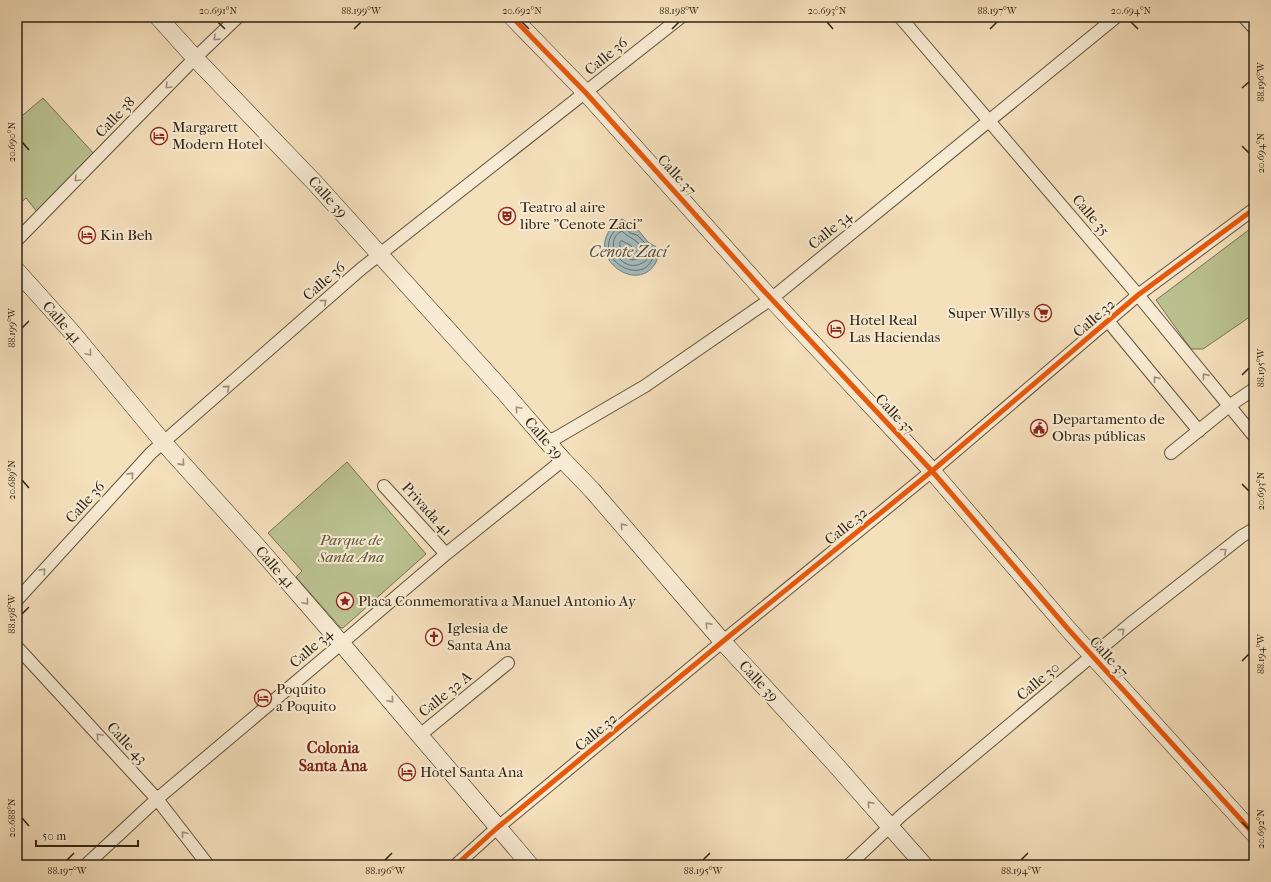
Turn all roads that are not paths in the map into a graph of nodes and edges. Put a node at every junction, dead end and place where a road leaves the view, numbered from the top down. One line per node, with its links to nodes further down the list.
1 (158, 17): 9 (main road, Calle 39)
2 (238, 17): 9 (street, Calle 38, one-way to 9)
3 (512, 17): 10 (main road, Calle 37)
4 (681, 17): 10 (street, Calle 36)
5 (900, 17): 11 (street, Calle 35)
6 (1116, 17): 11 (street, Calle 34)
7 (1244, 17): 8 (street)
8 (1254, 28)
9 (195, 58): 13 (street, Calle 38, one-way to 13); 14 (main road, Calle 39)
10 (586, 93): 14 (street, Calle 36); 17 (main road, Calle 37)
11 (989, 120): 16 (street, Calle 35); 17 (street, Calle 34)
12 (1254, 209): 16 (street, Calle 32)
13 (17, 240)
14 (379, 254): 23 (street, Calle 36, one-way to 14); 24 (main road, Calle 39, one-way to 14)
15 (17, 271): 23 (main road, Calle 41, one-way to 23)
16 (1138, 295): 18 (street, Calle 32); 20 (street, Calle 35, one-way to 16)
17 (771, 299): 24 (street, Calle 34); 27 (main road, Calle 37)
18 (1108, 321): 21 (street, one-way to 18); 27 (street, Calle 32)
19 (1254, 388): 20 (street)
20 (1229, 406): 21 (street); 22 (street, Calle 35)
21 (1199, 431): 25 (street)
22 (1254, 436)
23 (163, 442): 31 (street, Calle 36, one-way to 23); 33 (main road, Calle 41, one-way to 33)
24 (548, 443): 26 (main road, Calle 39)
25 (1171, 453)
26 (563, 460): 30 (street, Calle 34); 32 (main road, Calle 39, one-way to 26)
27 (932, 471): 32 (street, Calle 32); 35 (main road, Calle 37)
28 (384, 486): 30 (street, Privada 41)
29 (1254, 529): 35 (street, Calle 30, one-way to 29)
30 (446, 554): 33 (street, Calle 34)
31 (17, 600)
32 (723, 642): 39 (main road, Calle 39, one-way to 32); 40 (street, Calle 32)
33 (341, 643): 37 (main road, Calle 41, one-way to 37); 38 (street, Calle 34)
34 (17, 647): 38 (street, Calle 43, one-way to 34)
35 (1092, 657): 39 (street, Calle 30); 41 (main road, Calle 37)
36 (508, 663): 37 (street, Calle 32 A)
37 (420, 735): 40 (main road, Calle 41)
38 (157, 799): 42 (street, Calle 34); 43 (street, Calle 43, one-way to 38)
39 (889, 826): 46 (street, Calle 30); 47 (main road, Calle 39)
40 (497, 828): 44 (street, Calle 32); 45 (main road, Calle 41)
41 (1254, 834)
42 (86, 865)
43 (208, 865)
44 (456, 865)
45 (530, 865)
46 (848, 865)
47 (924, 865)

